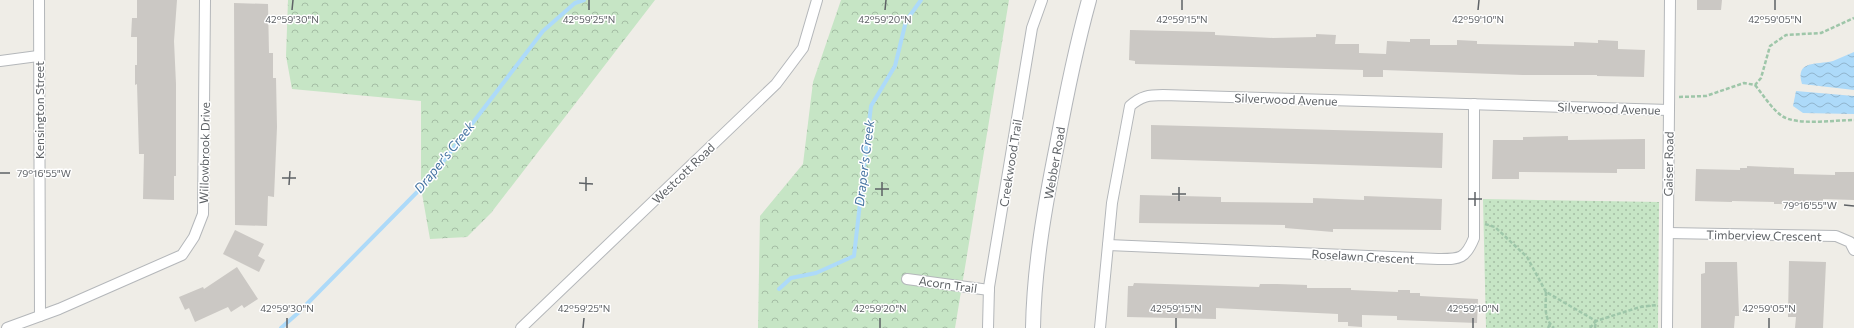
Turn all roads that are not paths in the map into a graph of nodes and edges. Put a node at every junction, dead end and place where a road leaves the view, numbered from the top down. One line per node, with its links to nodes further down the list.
1 (39, 0): 7 (street, Kensington Street)
2 (205, 0): 16 (street, Willowbrook Drive)
3 (817, 0): 18 (street, Westcott Road)
4 (1042, 0): 15 (street, Creekwood Trail)
5 (1089, 0): 20 (main road, Webber Road)
6 (1670, 0): 10 (street, Gaiser Road)
7 (38, 56): 8 (street); 16 (street, Kensington Street)
8 (0, 61)
9 (1474, 104): 10 (street, Silverwood Avenue); 12 (street, Silverwood Avenue); 12 (street, Roselawn Crescent)
10 (1669, 110): 11 (street, Gaiser Road)
11 (1668, 233): 13 (street, Timberview Crescent); 22 (street, Gaiser Road)
12 (1108, 245): 21 (street, Silverwood Avenue)
13 (1853, 247)
14 (907, 278): 15 (street, Acorn Trail)
15 (989, 290): 19 (street, Creekwood Trail)
16 (40, 316): 17 (street, Willowbrook Drive)
17 (7, 328)
18 (521, 328)
19 (988, 328)
20 (1033, 328)
21 (1100, 328)
22 (1667, 328)

